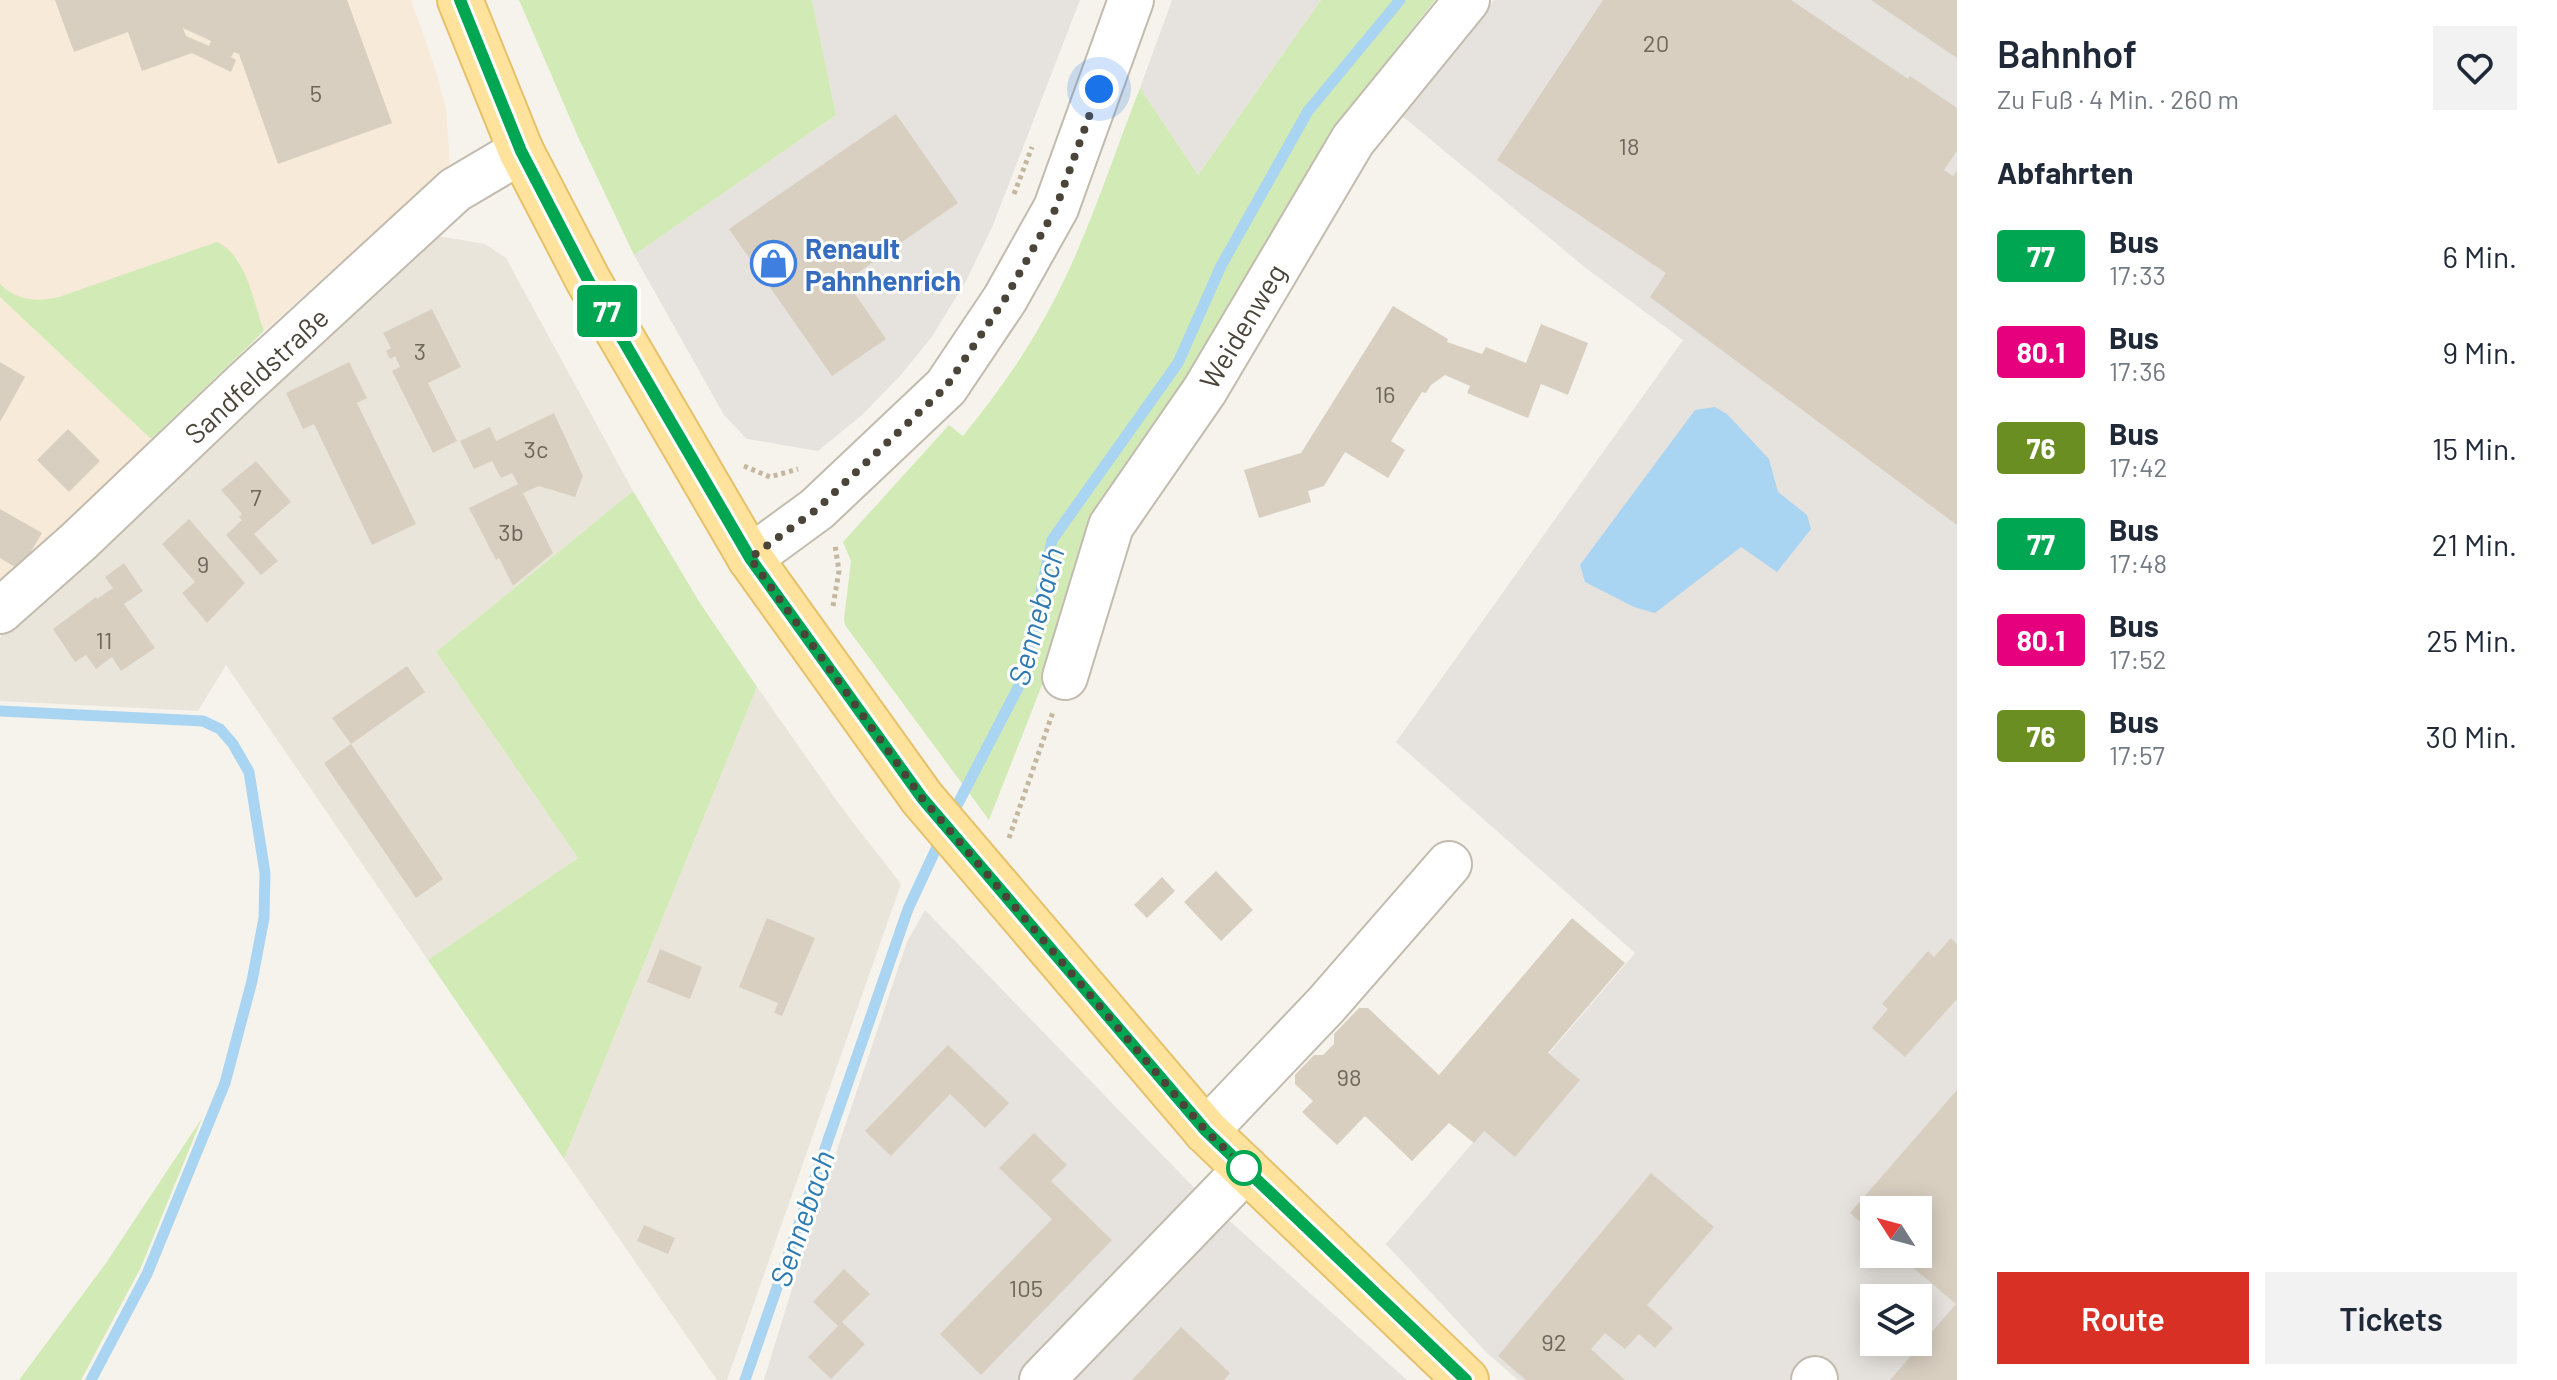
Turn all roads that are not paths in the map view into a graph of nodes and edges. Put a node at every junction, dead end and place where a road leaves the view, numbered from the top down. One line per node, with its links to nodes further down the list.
1 (460, 0): 4 (main road)
2 (1131, 0): 5 (street)
3 (1467, 0): 7 (street, Weidenweg)
4 (521, 151): 5 (main road); 6 (street, Sandfeldstraße)
5 (750, 558): 9 (main road)
6 (0, 611)
7 (1065, 677)
8 (1449, 864): 9 (street)
9 (1206, 1131): 10 (main road)
10 (1246, 1169): 11 (street); 12 (main road)
11 (1042, 1380)
12 (1466, 1380)

